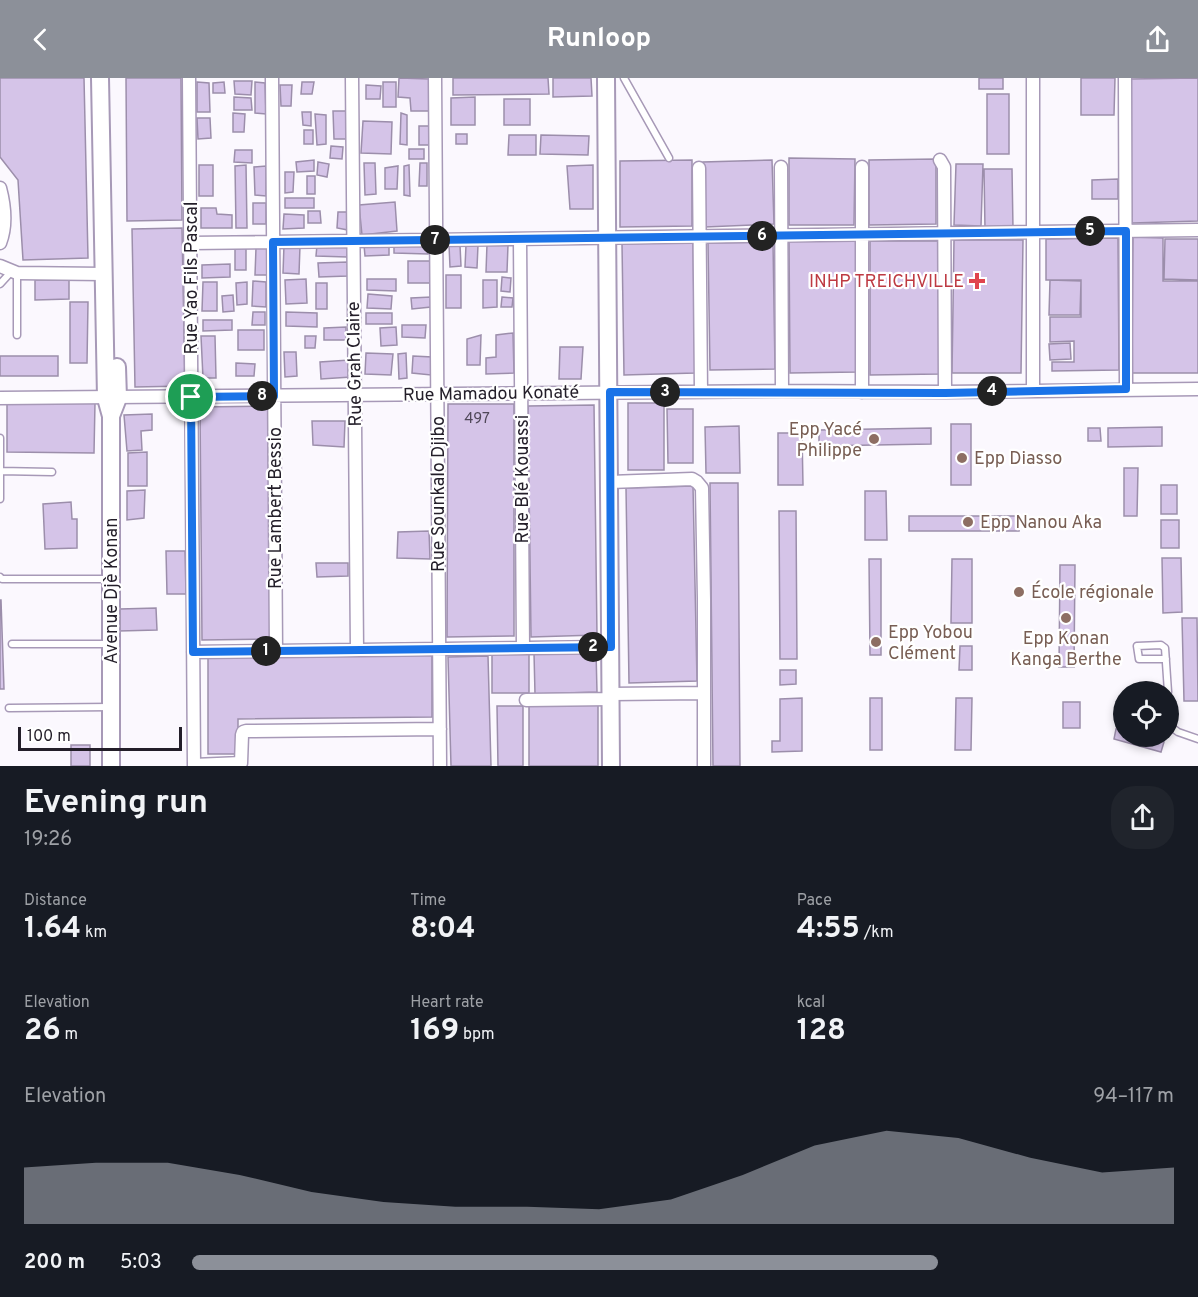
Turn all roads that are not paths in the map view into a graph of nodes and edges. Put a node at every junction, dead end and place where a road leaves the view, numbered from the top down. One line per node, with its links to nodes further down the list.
1 (100, 78): 32 (street, Avenue Djè Konan)
2 (111, 78): 49 (street, Avenue Djè Konan)
3 (189, 78): 30 (street, Rue Yao Fils Pascal)
4 (272, 78): 28 (street, Rue Lambert Bessio)
5 (352, 78): 27 (street, Rue Grah Claire)
6 (435, 78): 26 (street, Rue Sounkalo Djibo)
7 (606, 78): 24 (street)
8 (624, 78): 11 (lane)
9 (1033, 78): 19 (street)
10 (1125, 78): 18 (street)
11 (669, 158)
12 (940, 160): 20 (street)
13 (782, 167): 22 (street)
14 (862, 167): 21 (street)
15 (699, 168): 23 (street)
16 (0, 188): 29 (street)
17 (1198, 230): 18 (street)
18 (1126, 231): 19 (street); 35 (street)
19 (1033, 232): 20 (street); 38 (street)
20 (945, 233): 21 (street); 43 (street)
21 (862, 234): 22 (street); 41 (street)
22 (782, 235): 23 (street); 37 (street)
23 (700, 236): 24 (street); 40 (street)
24 (607, 237): 25 (street); 39 (street)
25 (520, 239): 26 (street); 42 (street, Rue Blé Kouassi)
26 (436, 240): 27 (street); 44 (street, Rue Sounkalo Djibo)
27 (353, 241): 28 (street); 45 (street, Rue Grah Claire)
28 (273, 242): 30 (street); 46 (street, Rue Lambert Bessio)
29 (0, 243)
30 (190, 243): 47 (street, Rue Yao Fils Pascal)
31 (9, 270): 32 (street); 33 (lane); 34 (lane)
32 (104, 274): 49 (street, Avenue Djè Konan)
33 (0, 285)
34 (17, 335)
35 (1126, 389): 36 (street, Rue Mamadou Konaté); 38 (street, Rue Mamadou Konaté)
36 (1198, 389)
37 (782, 391): 40 (street, Rue Mamadou Konaté); 41 (street, Rue Mamadou Konaté)
38 (1034, 391): 43 (street, Rue Mamadou Konaté)
39 (610, 392): 40 (street, Rue Mamadou Konaté); 42 (street, Rue Mamadou Konaté); 53 (street)
40 (701, 392)
41 (862, 392): 43 (street, Rue Mamadou Konaté)
42 (521, 393): 44 (street, Rue Mamadou Konaté); 60 (street, Rue Blé Kouassi)
43 (945, 393)
44 (437, 394): 45 (street, Rue Mamadou Konaté); 61 (street, Rue Sounkalo Djibo)
45 (354, 395): 46 (street, Rue Mamadou Konaté); 62 (street, Rue Grah Claire)
46 (274, 396): 47 (street, Rue Mamadou Konaté); 63 (street, Rue Lambert Bessio)
47 (191, 397): 49 (street, Rue Mamadou Konaté); 64 (street, Rue Yao Fils Pascal)
48 (0, 398): 49 (street, Rue Mamadou Konaté)
49 (112, 398): 56 (street, Avenue Djè Konan)
50 (0, 438): 51 (lane)
51 (0, 471): 52 (lane); 54 (lane)
52 (52, 472)
53 (610, 482): 59 (street); 67 (street)
54 (0, 499)
55 (0, 577): 56 (lane)
56 (111, 579): 58 (street, Avenue Djè Konan)
57 (12, 644): 58 (lane)
58 (111, 644): 70 (street, Avenue Djè Konan)
59 (611, 647): 60 (street); 68 (street)
60 (523, 648): 61 (street)
61 (439, 649): 62 (street); 72 (street, Rue Sounkalo Djibo)
62 (357, 650): 63 (street)
63 (276, 651): 64 (street)
64 (193, 652): 76 (street, Rue Yao Fils Pascal)
65 (1166, 659): 65 (lane); 66 (lane)
66 (1167, 681)
67 (703, 693): 68 (street); 79 (street)
68 (611, 696): 69 (street); 78 (street)
69 (526, 700)
70 (111, 707): 71 (lane); 75 (street, Avenue Djè Konan)
71 (9, 708)
72 (440, 729): 76 (street); 77 (street, Rue Sounkalo Djibo)
73 (1179, 732): 74 (lane)
74 (1198, 739)
75 (111, 766)
76 (194, 766)
77 (440, 766)
78 (611, 766)
79 (704, 766)

